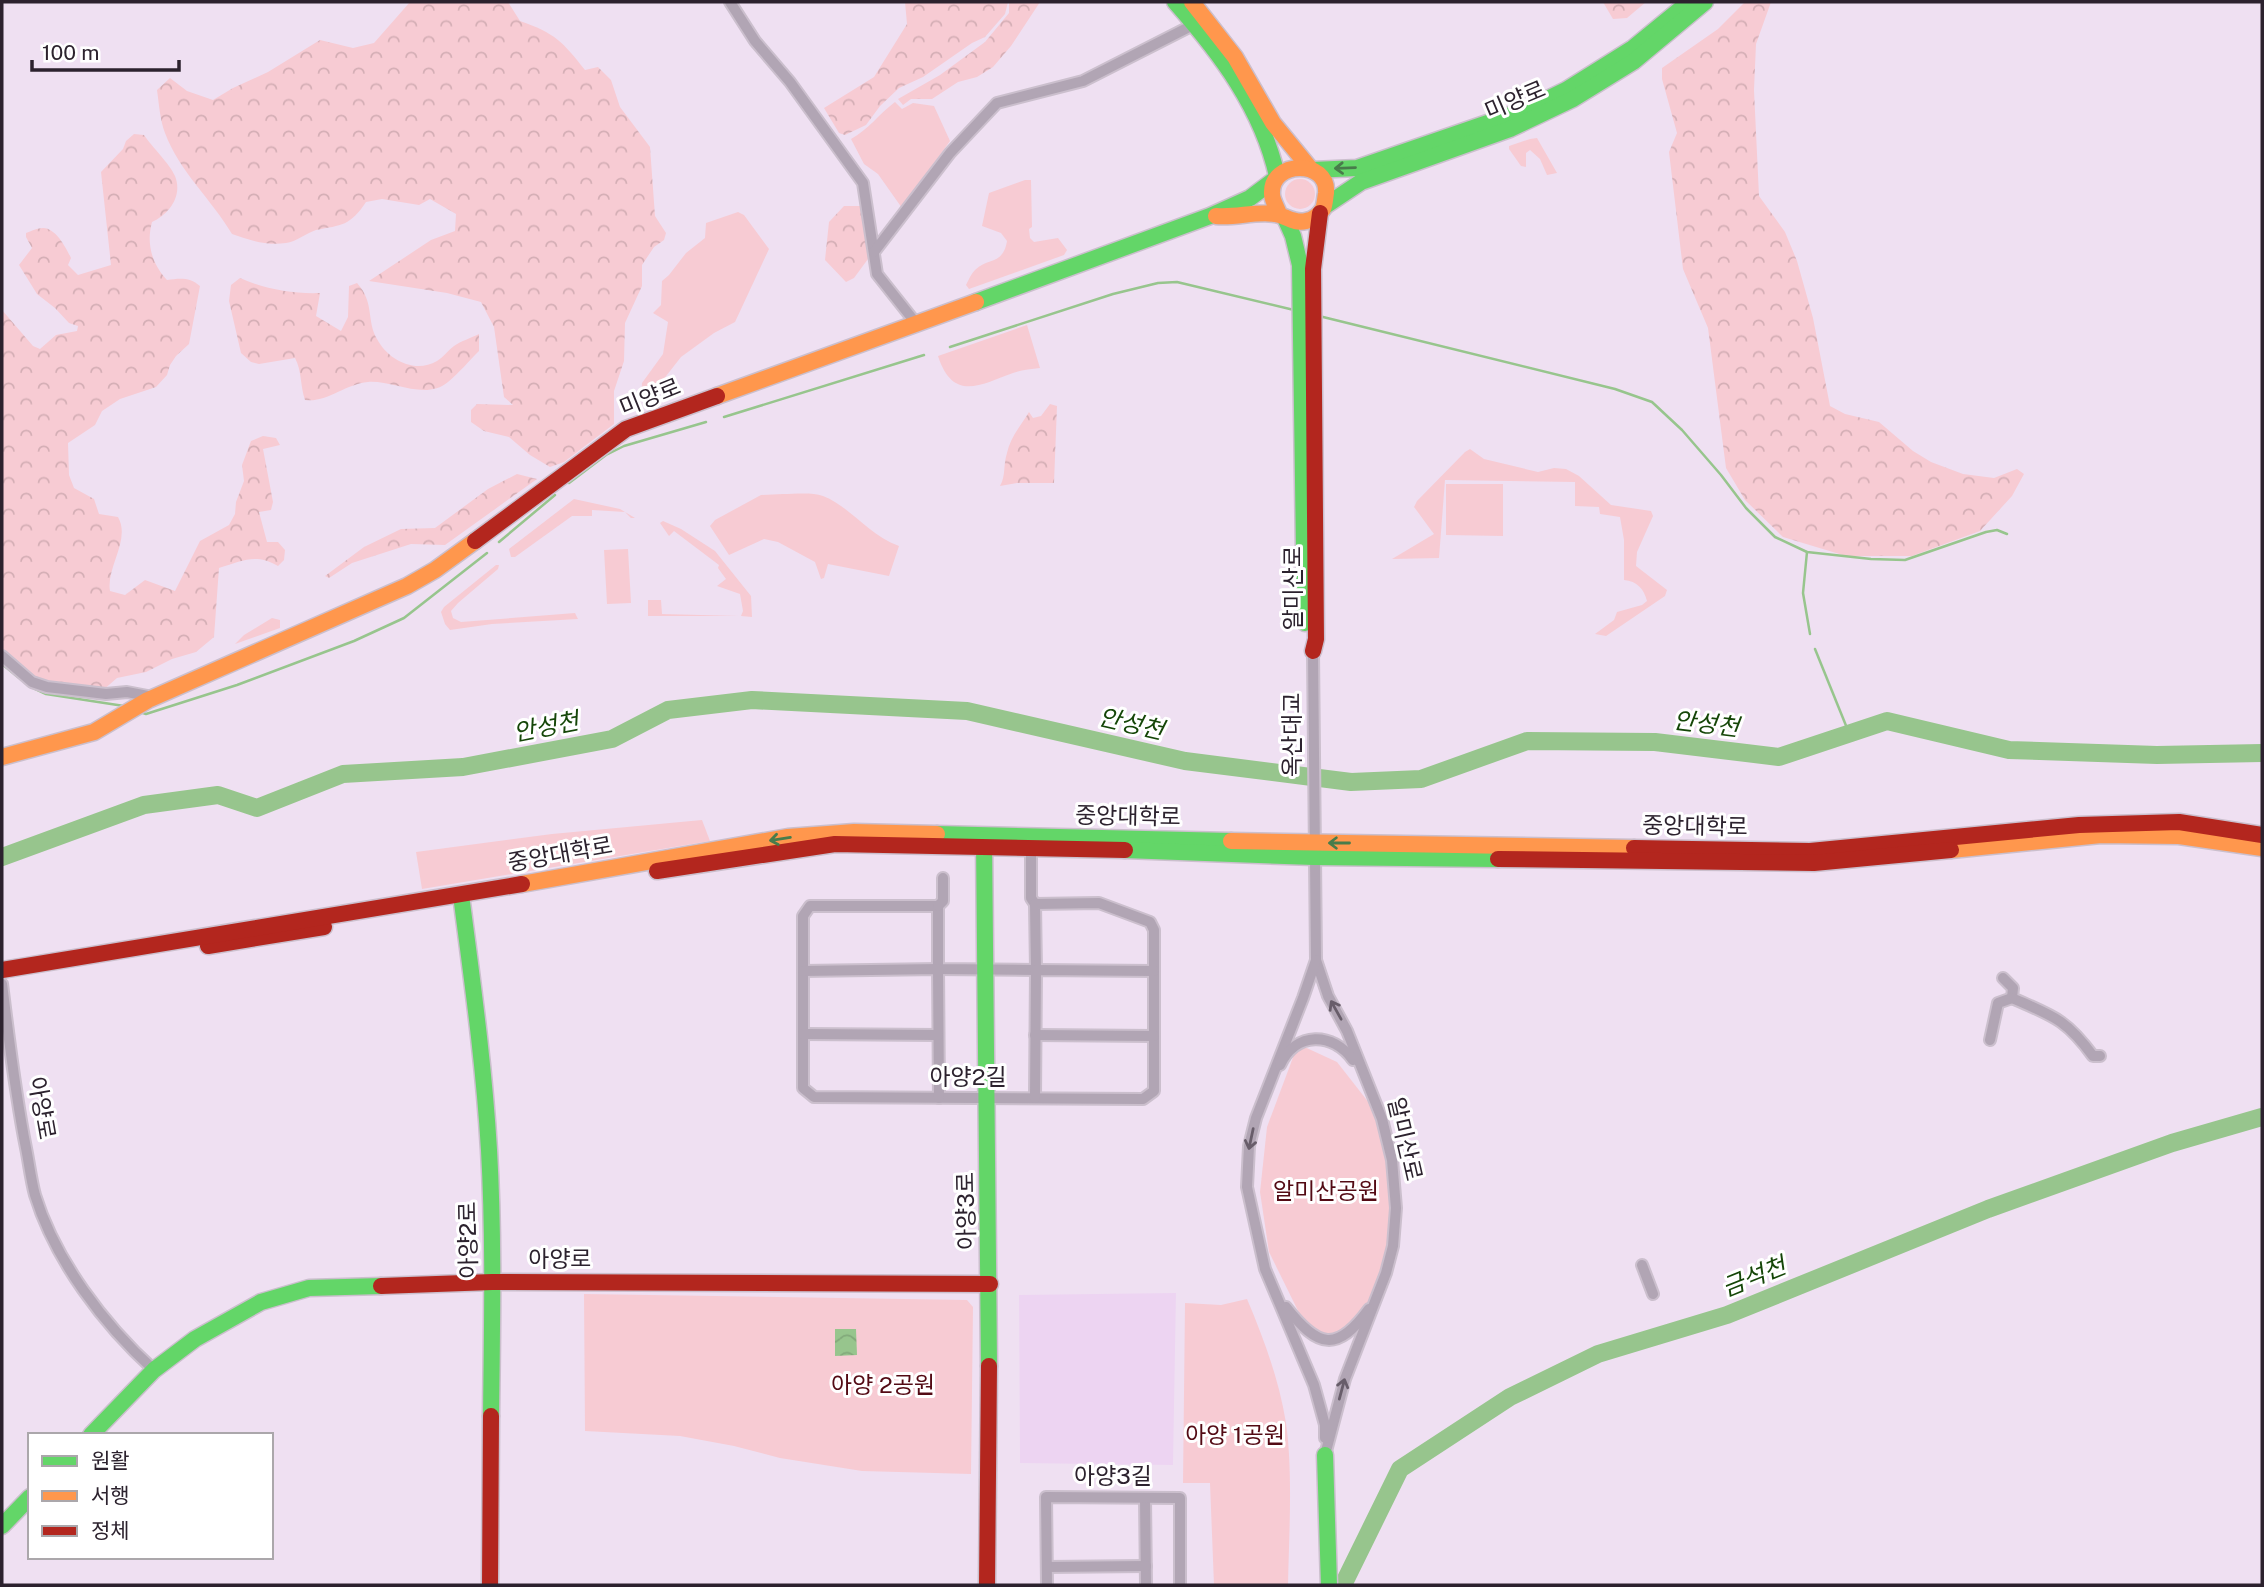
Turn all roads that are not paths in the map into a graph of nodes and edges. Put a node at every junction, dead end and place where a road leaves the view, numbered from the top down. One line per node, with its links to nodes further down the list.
1 (730, 2): 12 (street)
2 (1175, 2): 6 (street)
3 (1192, 2): 7 (street)
4 (1689, 2): 7 (street, 미양로, one-way to 7)
5 (1705, 2): 9 (street, 미양로)
6 (1195, 24): 8 (street); 12 (street)
7 (1311, 168): 8 (street); 9 (street)
8 (1276, 178): 10 (street, 미양로); 11 (street)
9 (1322, 210): 11 (street); 14 (street, 알미산로)
10 (1210, 216): 11 (street, 미양로); 13 (street, 미양로)
11 (1282, 216): 14 (street, 알미산로)
12 (874, 252): 13 (street)
13 (915, 322): 16 (street, 미양로)
14 (1312, 651): 18 (street, 옥산대교)
15 (2, 656): 16 (street)
16 (151, 699): 17 (street, 미양로)
17 (2, 757)
18 (1312, 819): 23 (street, 알미산로)
19 (2262, 835): 23 (street, 중앙대학로, one-way to 23)
20 (985, 841): 21 (street, 중앙대학로); 23 (street, 중앙대학로); 25 (street, 중앙대학로); 31 (street, 아양3로)
21 (1031, 848): 23 (street, 중앙대학로); 26 (street)
22 (2262, 848): 23 (street, 중앙대학로)
23 (1314, 850): 28 (street, 알미산로)
24 (943, 878): 27 (street)
25 (462, 899): 29 (street, 중앙대학로); 36 (street, 중앙대학로); 50 (street, 아양2로)
26 (1035, 904): 32 (street); 34 (street, 아양2길)
27 (938, 906): 30 (street); 33 (street, 아양2길)
28 (1315, 960): 44 (street, 알미산로, one-way to 28); 48 (street, 알미산로)
29 (2, 970)
30 (938, 970): 31 (street); 33 (street); 39 (street)
31 (986, 970): 32 (street); 46 (street, 아양3로)
32 (1036, 970): 34 (street); 40 (street)
33 (803, 971): 38 (street, 아양2길)
34 (1154, 971): 41 (street, 아양2길)
35 (2003, 978): 37 (street)
36 (2, 982): 55 (street, 아양로)
37 (2012, 998): 42 (street); 43 (street)
38 (803, 1034): 39 (street); 45 (street, 아양2길)
39 (938, 1035): 45 (street)
40 (1035, 1035): 41 (street); 47 (street)
41 (1154, 1036): 47 (street, 아양2길)
42 (1990, 1040)
43 (2100, 1056)
44 (1373, 1097): 48 (street); 53 (street, 알미산로)
45 (939, 1098): 46 (street, 아양2길)
46 (988, 1098): 47 (street, 아양2길); 51 (street, 아양3로)
47 (1035, 1098)
48 (1262, 1101): 54 (street, 알미산로, one-way to 54)
49 (1642, 1265): 52 (street)
50 (492, 1282): 51 (street, 아양로); 55 (street, 아양로); 63 (street, 아양2로)
51 (989, 1284): 64 (street, 아양3로)
52 (1653, 1294)
53 (1378, 1296): 54 (street); 57 (street, 알미산로, one-way to 53)
54 (1277, 1297): 57 (street, 알미산로)
55 (154, 1370): 56 (street, 아양로)
56 (93, 1433)
57 (1325, 1455): 68 (street, 알미산로)
58 (1145, 1498): 61 (street); 62 (street, 아양3길); 67 (street, 아양3길)
59 (28, 1499): 60 (street)
60 (2, 1526)
61 (1146, 1566): 62 (street); 66 (street)
62 (1047, 1567): 65 (street, 아양3길)
63 (491, 1585)
64 (987, 1585)
65 (1047, 1585)
66 (1146, 1585)
67 (1180, 1585)
68 (1329, 1585)

